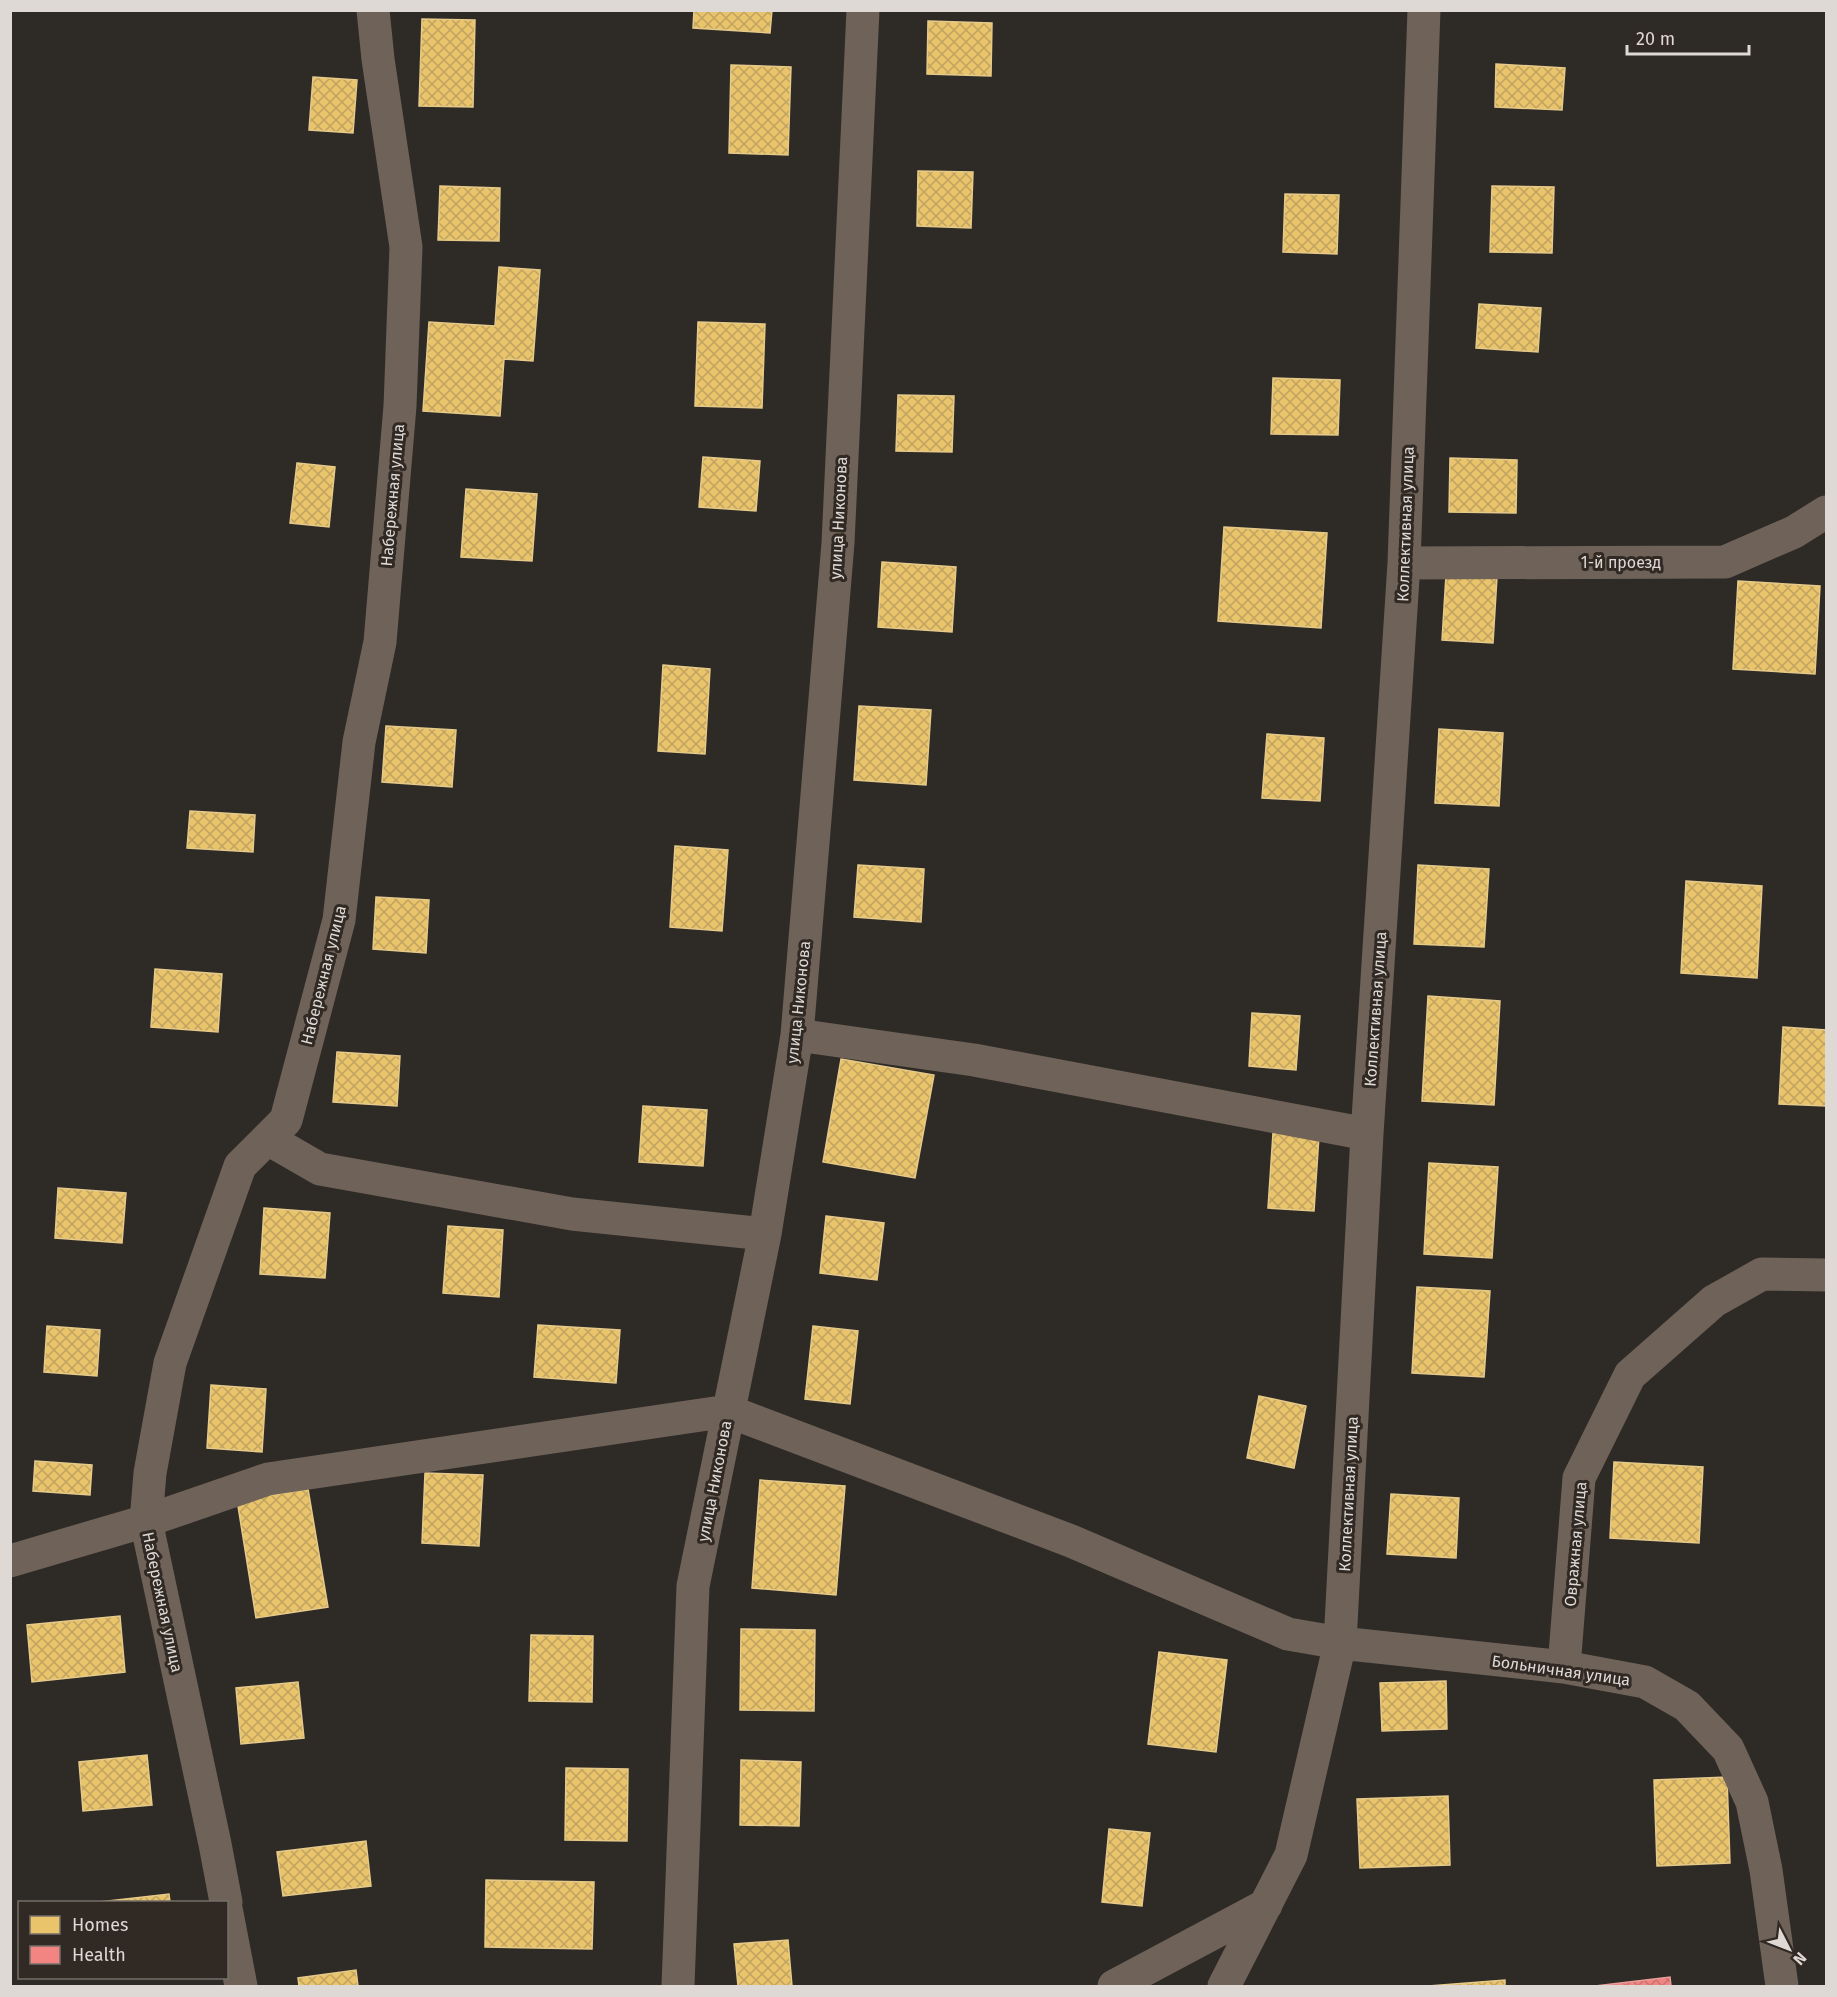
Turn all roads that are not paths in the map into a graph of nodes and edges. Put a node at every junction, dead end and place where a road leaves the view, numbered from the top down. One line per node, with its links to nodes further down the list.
1 (373, 10): 8 (street, Набережная улица)
2 (863, 10): 6 (street, улица Никонова)
3 (1424, 10): 5 (street, Коллективная улица)
4 (1827, 512): 5 (street, 1-й проезд)
5 (1404, 564): 7 (street, Коллективная улица)
6 (797, 1035): 7 (street); 9 (street, улица Никонова)
7 (1367, 1134): 14 (street, Коллективная улица)
8 (268, 1139): 9 (street); 12 (street, Набережная улица)
9 (765, 1234): 11 (street, улица Никонова)
10 (1827, 1275): 15 (street, Овражная улица)
11 (728, 1411): 12 (street); 14 (street, Больничная улица); 20 (street, улица Никонова)
12 (146, 1521): 13 (street); 16 (street, Набережная улица)
13 (10, 1561)
14 (1340, 1643): 15 (street, Больничная улица); 17 (street, Коллективная улица)
15 (1564, 1667): 23 (street, Больничная улица)
16 (226, 1901)
17 (1266, 1905): 21 (street); 22 (street, Коллективная улица)
18 (228, 1918): 19 (street)
19 (241, 1986)
20 (678, 1986)
21 (1114, 1986)
22 (1224, 1986)
23 (1782, 1986)

